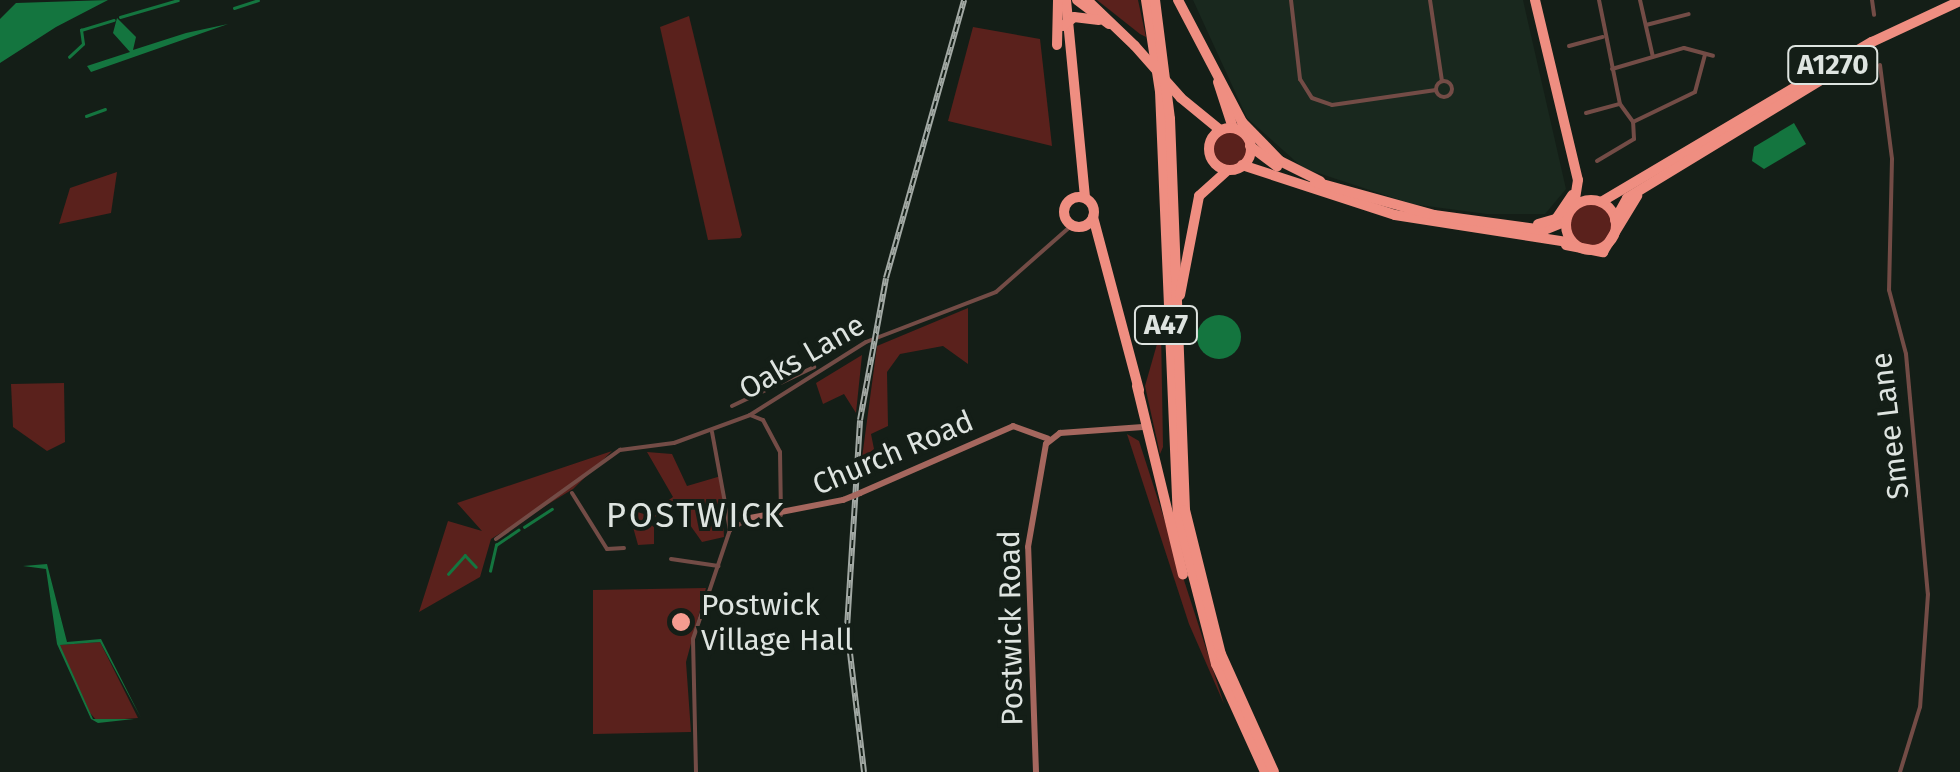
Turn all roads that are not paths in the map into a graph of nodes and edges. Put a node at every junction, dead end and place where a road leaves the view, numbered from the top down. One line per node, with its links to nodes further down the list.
1 (1062, 0): 16 (highway); 21 (highway); 35 (highway)
2 (1077, 0): 16 (highway)
3 (1087, 0): 22 (highway)
4 (1146, 0): 84 (highway, A47)
5 (1155, 0): 67 (highway, A47)
6 (1178, 0): 41 (highway); 51 (highway)
7 (1290, 0): 34 (street)
8 (1430, 0): 33 (street)
9 (1535, 0): 29 (street); 29 (highway)
10 (1598, 0): 23 (street)
11 (1640, 0): 20 (street)
12 (1960, 1): 54 (highway, A1270)
13 (1873, 3): 14 (street); 18 (street)
14 (1864, 8)
15 (1960, 9): 45 (highway, A1270)
16 (1093, 14): 19 (highway)
17 (1688, 14): 20 (street)
18 (1874, 15)
19 (1105, 21): 21 (highway); 22 (highway)
20 (1646, 25): 27 (street)
21 (1063, 26): 35 (highway)
22 (1126, 36): 39 (highway, bridge)
23 (1603, 36): 24 (street); 30 (street)
24 (1570, 46)
25 (1705, 54): 26 (street); 27 (street); 40 (street)
26 (1713, 56)
27 (1653, 57): 30 (street)
28 (1880, 64): 31 (street, Smee Lane)
29 (1552, 68): 37 (highway)
30 (1611, 69): 36 (street)
31 (1881, 74): 32 (street); 89 (street, Smee Lane)
32 (1872, 76)
33 (1442, 81): 34 (street); 34 (street)
34 (1436, 90)
35 (1071, 94): 48 (highway)
36 (1620, 104): 38 (street); 40 (street)
37 (1561, 106): 50 (highway); 59 (highway)
38 (1586, 113)
39 (1199, 119): 42 (highway); 43 (highway)
40 (1633, 122): 46 (street)
41 (1233, 128): 42 (highway); 44 (highway)
42 (1220, 130): 43 (highway)
43 (1209, 144): 49 (highway)
44 (1250, 146): 47 (highway); 51 (highway)
45 (1708, 147): 57 (highway, A1270); 61 (highway)
46 (1597, 161)
47 (1242, 165): 49 (highway); 61 (highway)
48 (1080, 169): 52 (highway); 53 (highway)
49 (1228, 170): 67 (highway, A47)
50 (1578, 180): 54 (highway); 55 (highway)
51 (1349, 193): 59 (highway)
52 (1085, 198): 53 (highway); 56 (highway)
53 (1072, 199): 60 (highway)
54 (1598, 201): 55 (highway); 57 (highway)
55 (1574, 205): 58 (highway)
56 (1093, 217): 60 (highway); 63 (highway)
57 (1616, 220): 62 (highway)
58 (1566, 221): 59 (highway); 62 (highway)
59 (1484, 223)
60 (1076, 226): 63 (highway); 66 (street, Oaks Lane)
61 (1521, 236): 62 (highway)
62 (1573, 243)
63 (1104, 270): 72 (highway)
64 (814, 368): 65 (street)
65 (793, 379): 66 (street); 68 (street)
66 (798, 390): 69 (street, Oaks Lane)
67 (1176, 401): 88 (highway, A47)
68 (732, 406)
69 (762, 410): 70 (street, Oaks Lane); 71 (street)
70 (750, 415): 71 (street); 73 (street, Oaks Lane)
71 (763, 420): 77 (street)
72 (1136, 425): 74 (street); 84 (highway, A47)
73 (712, 430): 75 (street, Oaks Lane); 76 (street)
74 (1048, 439): 77 (street, Church Road, bridge); 86 (street, Postwick Road)
75 (572, 492): 80 (street, Oaks Lane); 81 (street)
76 (728, 508): 78 (street); 79 (street)
77 (781, 515): 78 (street, Church Road)
78 (750, 518): 79 (street)
79 (730, 530): 83 (street)
80 (496, 538)
81 (624, 548)
82 (671, 558): 83 (street)
83 (718, 566): 85 (street)
84 (1210, 647): 87 (highway, A47)
85 (696, 772)
86 (1036, 772)
87 (1265, 772)
88 (1274, 772)
89 (1900, 772)

